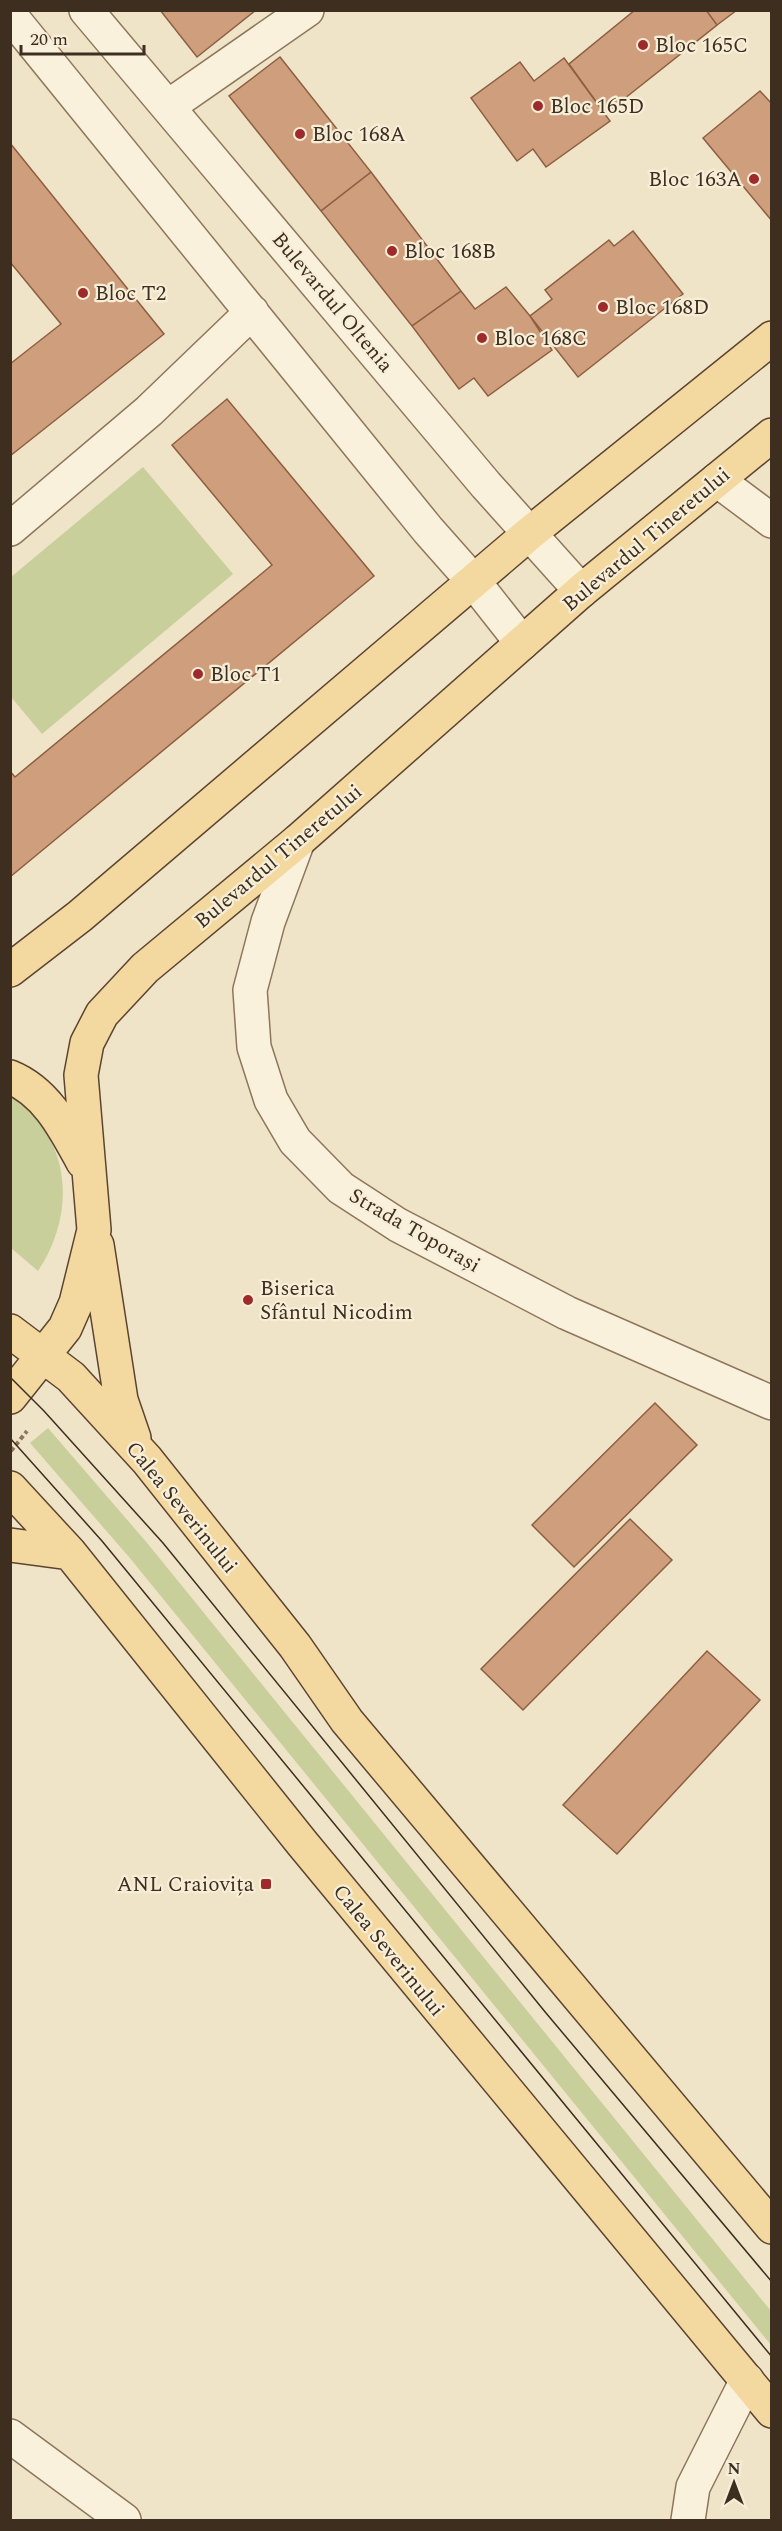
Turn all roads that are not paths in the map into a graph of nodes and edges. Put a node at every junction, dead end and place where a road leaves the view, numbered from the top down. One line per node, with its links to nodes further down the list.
1 (87, 10): 4 (street, Bulevardul Oltenia)
2 (307, 10): 4 (street)
3 (19, 16): 5 (street)
4 (169, 106): 11 (street, Bulevardul Oltenia)
5 (252, 312): 10 (street); 12 (street)
6 (771, 338): 11 (main road)
7 (771, 435): 8 (main road, Bulevardul Tineretului)
8 (717, 480): 9 (street); 13 (main road, Bulevardul Tineretului)
9 (771, 520)
10 (10, 529)
11 (530, 533): 12 (main road); 13 (street, Bulevardul Oltenia)
12 (474, 582): 14 (street); 16 (main road)
13 (581, 591): 14 (main road, Bulevardul Tineretului)
14 (522, 643): 15 (main road, Bulevardul Tineretului)
15 (298, 841): 18 (main road, Bulevardul Tineretului); 23 (street, Strada Toporași)
16 (10, 970)
17 (10, 1077): 18 (main road)
18 (89, 1174): 19 (main road, Bulevardul Tineretului)
19 (94, 1230): 21 (main road, Bulevardul Tineretului); 24 (main road)
20 (10, 1331): 21 (main road, Calea Severinului)
21 (43, 1356): 22 (main road, Bulevardul Tineretului); 24 (main road, Calea Severinului)
22 (10, 1397)
23 (771, 1403)
24 (147, 1460): 28 (main road, Calea Severinului)
25 (10, 1488): 27 (main road, Calea Severinului)
26 (10, 1545): 27 (main road)
27 (70, 1553): 29 (main road, Calea Severinului)
28 (771, 2227)
29 (747, 2380): 30 (main road, Calea Severinului); 33 (street)
30 (771, 2411)
31 (10, 2436): 32 (street)
32 (124, 2520)
33 (688, 2520)

